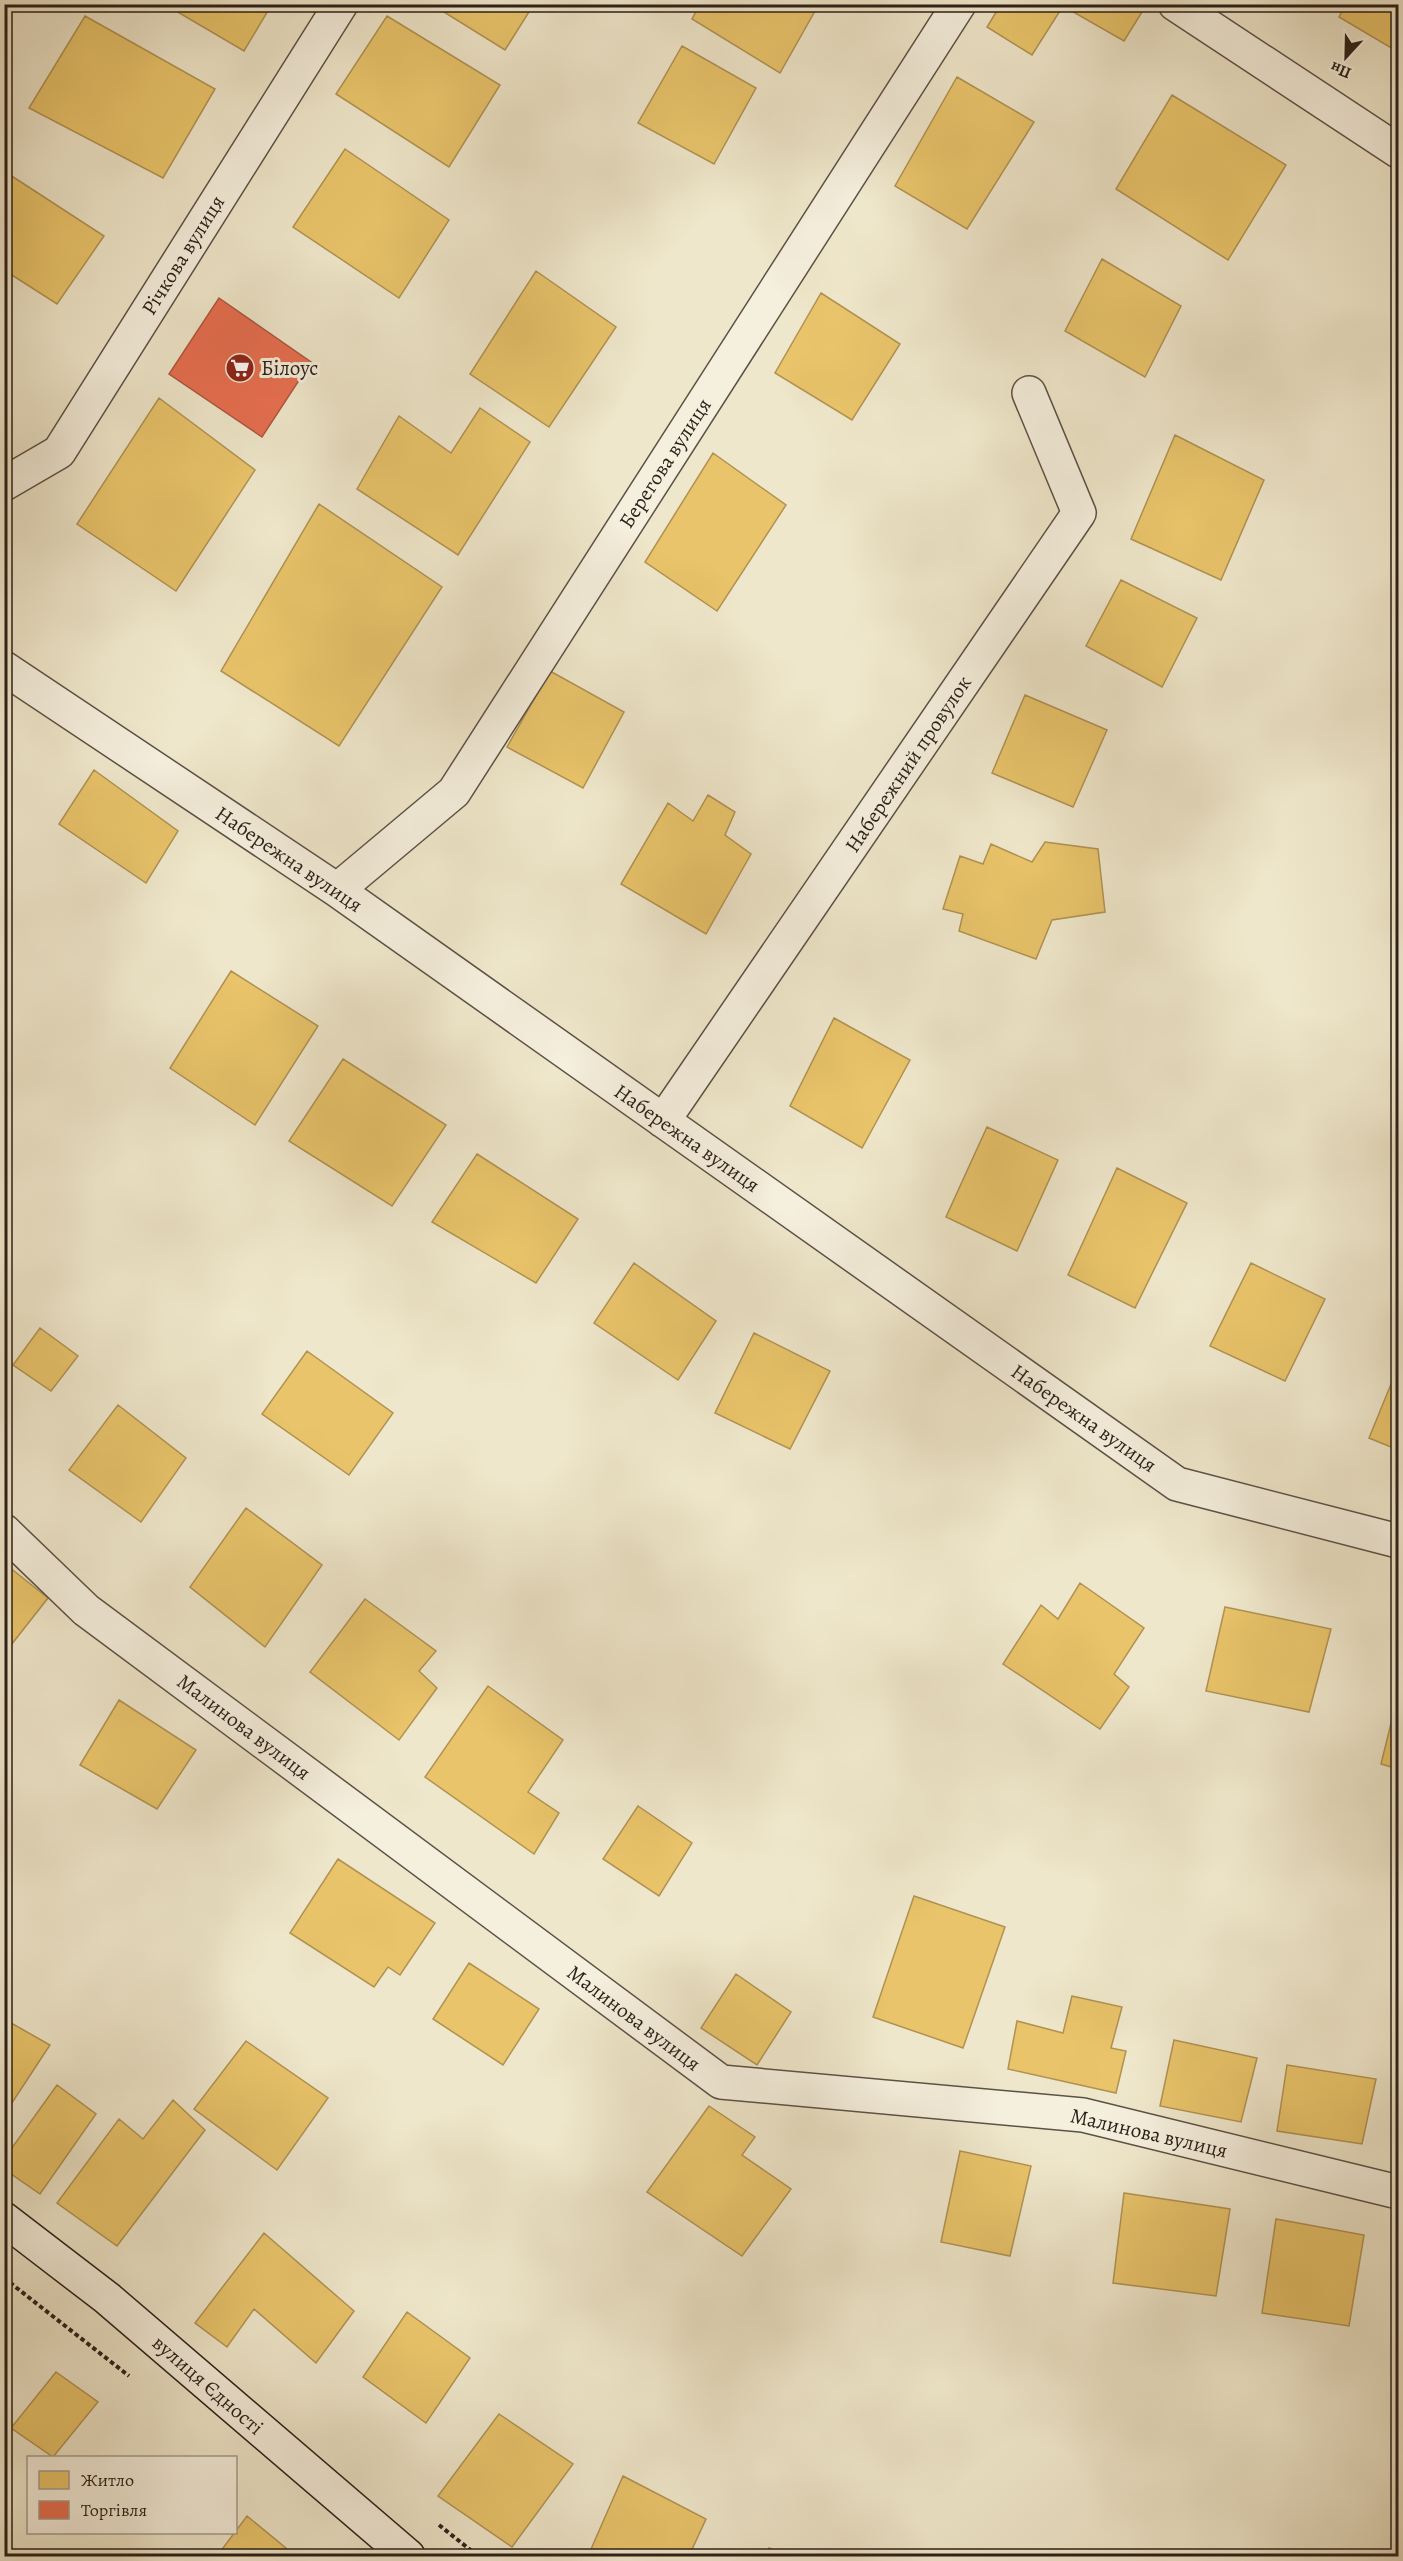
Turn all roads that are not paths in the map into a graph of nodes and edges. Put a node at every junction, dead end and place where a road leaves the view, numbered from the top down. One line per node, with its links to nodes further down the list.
1 (341, 4): 6 (street, Річкова вулиця)
2 (959, 4): 8 (street, Берегова вулиця)
3 (1175, 4): 4 (street)
4 (1398, 151)
5 (1029, 393): 9 (street, Набережний провулок)
6 (4, 484)
7 (4, 668): 8 (street, Набережна вулиця)
8 (337, 890): 9 (street, Набережна вулиця)
9 (663, 1121): 11 (street, Набережна вулиця)
10 (4, 1531): 12 (street, Малинова вулиця)
11 (1398, 1541)
12 (1398, 2192)
13 (4, 2219): 14 (street, вулиця Єдності)
14 (408, 2556)

